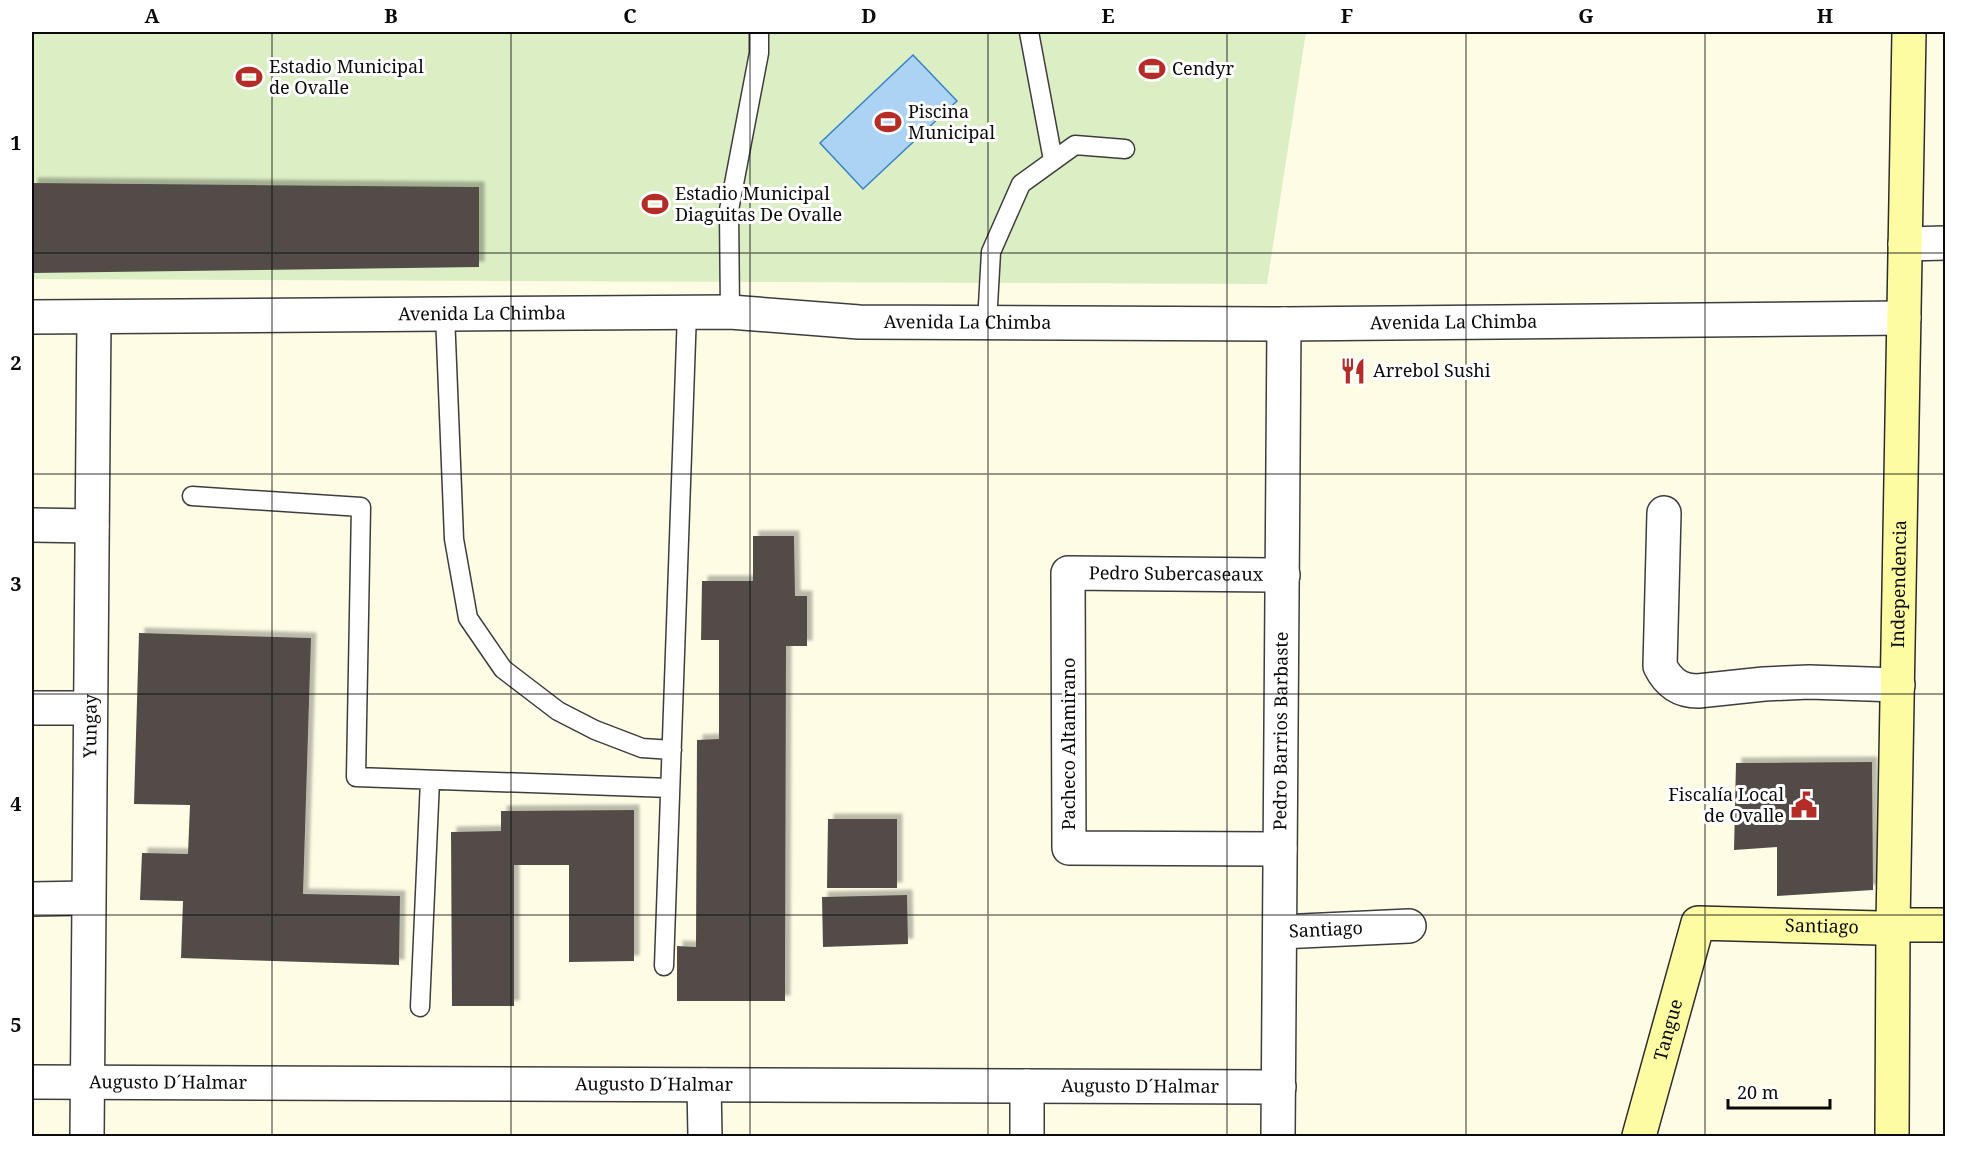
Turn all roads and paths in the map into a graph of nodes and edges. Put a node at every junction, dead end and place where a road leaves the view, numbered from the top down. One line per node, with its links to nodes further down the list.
1 (759, 32): 9 (lane)
2 (1029, 32): 5 (lane)
3 (1909, 32): 7 (main road, Independencia)
4 (1125, 149): 5 (lane)
5 (1053, 160): 14 (lane)
6 (1946, 243): 7 (street)
7 (1905, 244): 13 (main road, Independencia)
8 (687, 312): 9 (street, Avenida La Chimba); 10 (street, Avenida La Chimba); 25 (lane)
9 (730, 312): 14 (street, Avenida La Chimba)
10 (445, 314): 12 (street, Avenida La Chimba); 25 (lane)
11 (32, 317): 12 (street, Avenida La Chimba)
12 (94, 318): 19 (street, Yungay)
13 (1904, 318): 15 (street, Avenida La Chimba); 22 (main road, Independencia)
14 (987, 323): 15 (street, Avenida La Chimba)
15 (1284, 324): 21 (street, Pedro Barrios Barbaste)
16 (192, 496): 26 (lane)
17 (1664, 513): 22 (street)
18 (32, 525): 19 (street)
19 (92, 526): 24 (street, Yungay)
20 (1068, 573): 21 (street, Pedro Subercaseaux); 28 (street, Pacheco Altamirano)
21 (1282, 574): 28 (street, Pedro Barrios Barbaste)
22 (1898, 685): 32 (main road, Independencia)
23 (32, 708): 24 (street)
24 (90, 708): 29 (street, Yungay)
25 (672, 750): 27 (lane)
26 (430, 780): 27 (lane); 37 (lane)
27 (670, 788): 36 (lane)
28 (1280, 849): 35 (street, Pedro Barrios Barbaste)
29 (88, 898): 30 (street); 39 (street, Yungay)
30 (32, 899)
31 (1698, 923): 32 (main road, Santiago); 47 (main road, Tangue)
32 (1893, 925): 33 (main road, Santiago); 48 (main road, Independencia)
33 (1946, 925)
34 (1409, 926): 35 (street, Santiago)
35 (1280, 932): 42 (street, Pedro Barrios Barbaste)
36 (664, 966)
37 (420, 1007)
38 (32, 1082): 39 (street, Augusto D´Halmar)
39 (88, 1083): 40 (street, Augusto D´Halmar); 43 (street, Yungay)
40 (704, 1085): 41 (street, Augusto D´Halmar); 44 (street)
41 (1027, 1086): 42 (street, Augusto D´Halmar); 45 (street)
42 (1279, 1087): 46 (street, Pedro Barrios Barbaste)
43 (87, 1137)
44 (705, 1137)
45 (1027, 1137)
46 (1278, 1137)
47 (1639, 1137)
48 (1892, 1137)

